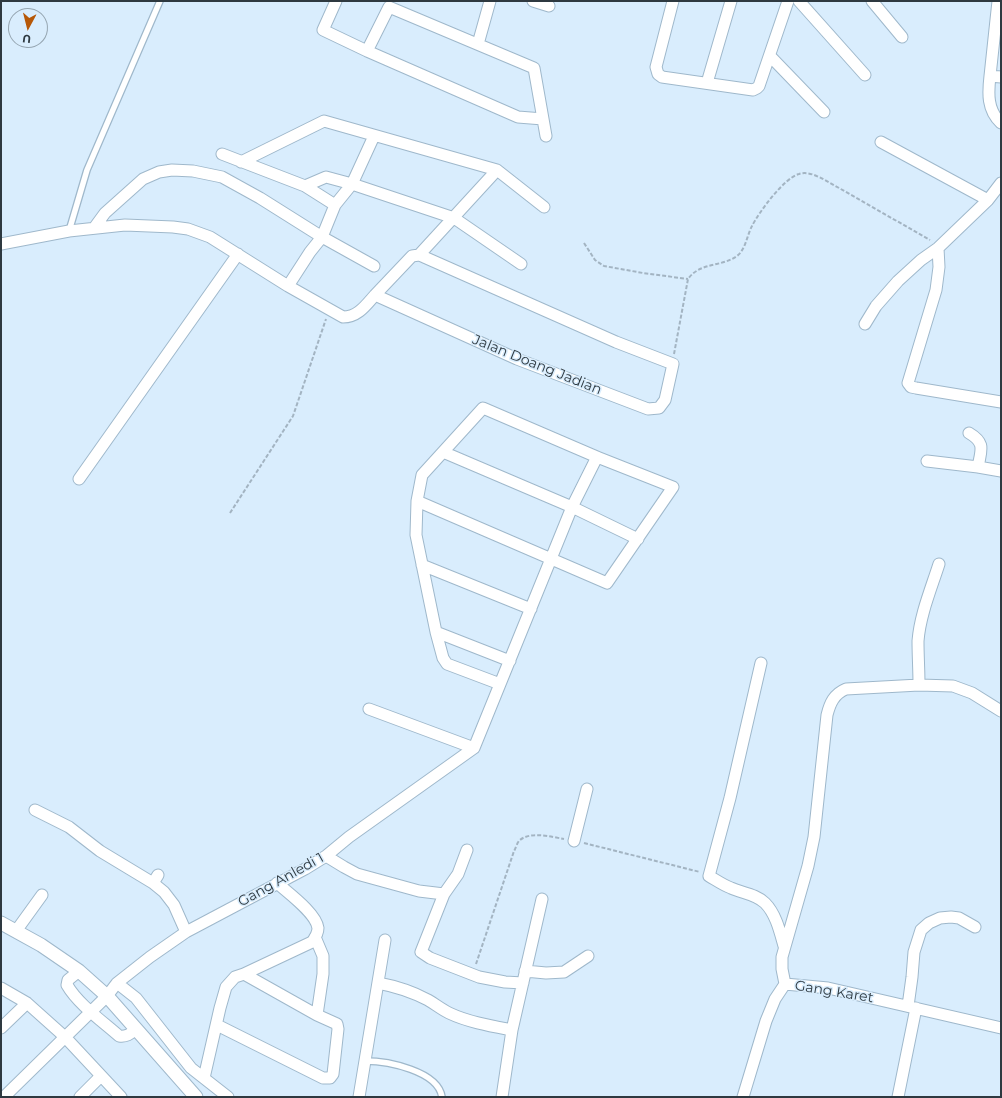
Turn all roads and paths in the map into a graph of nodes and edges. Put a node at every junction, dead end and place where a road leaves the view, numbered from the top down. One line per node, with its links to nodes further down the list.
1 (160, 1): 37 (lane)
2 (336, 1): 15 (street)
3 (490, 1): 14 (street)
4 (533, 1): 11 (street)
5 (673, 1): 19 (street)
6 (731, 1): 19 (street)
7 (788, 1): 16 (street)
8 (799, 1): 17 (street)
9 (872, 1): 13 (street)
10 (998, 1): 12 (street)
11 (549, 6)
12 (998, 22): 18 (street)
13 (902, 37)
14 (478, 44): 15 (street); 21 (street)
15 (367, 51): 21 (street)
16 (770, 56): 19 (street); 20 (street)
17 (865, 75)
18 (996, 77): 22 (street)
19 (707, 83)
20 (824, 112)
21 (543, 119): 24 (street)
22 (1001, 123)
23 (374, 136): 27 (street); 28 (street); 30 (street)
24 (546, 136)
25 (880, 142): 32 (street)
26 (222, 154): 27 (street)
27 (241, 162): 31 (street)
28 (497, 170): 34 (street); 35 (street)
29 (1001, 183): 32 (street)
30 (352, 184): 31 (street); 33 (street); 35 (street)
31 (305, 186): 33 (street)
32 (988, 200): 41 (street)
33 (335, 204): 38 (street)
34 (544, 208)
35 (454, 218): 43 (street); 44 (street)
36 (94, 228): 37 (street); 38 (street); 42 (street)
37 (69, 231): 40 (street)
38 (322, 237): 45 (street); 47 (street)
39 (584, 243): 46 (path)
40 (1, 244)
41 (939, 247): 46 (path); 50 (street); 52 (street)
42 (238, 254): 47 (street); 59 (street)
43 (419, 255): 48 (street); 51 (street)
44 (521, 264)
45 (374, 266)
46 (688, 279): 51 (path)
47 (288, 286): 48 (street)
48 (375, 295): 51 (street, Jalan Doang Jadian)
49 (320, 315): 62 (path)
50 (865, 324)
51 (673, 364)
52 (1001, 402)
53 (969, 433): 57 (street)
54 (443, 452): 55 (street); 60 (street); 61 (street)
55 (597, 456): 61 (street); 63 (street)
56 (927, 461): 57 (street)
57 (978, 467): 58 (street)
58 (1001, 472)
59 (79, 479)
60 (417, 501): 64 (street); 66 (street)
61 (572, 507): 63 (street); 64 (street)
62 (230, 513)
63 (638, 539): 64 (street)
64 (551, 559): 67 (street)
65 (939, 564): 72 (street)
66 (422, 565): 67 (street); 68 (street)
67 (531, 609): 69 (street)
68 (436, 632): 69 (street); 71 (street)
69 (510, 661): 71 (street)
70 (761, 663): 81 (street)
71 (500, 684): 75 (street)
72 (920, 684): 74 (street); 92 (street)
73 (369, 709): 75 (street)
74 (1001, 710)
75 (474, 748): 80 (street, Gang Anledi 1)
76 (587, 789): 78 (street)
77 (36, 810): 89 (street)
78 (574, 841): 81 (path); 97 (path)
79 (467, 850): 83 (street)
80 (326, 856): 82 (street, Gang Anledi 1); 83 (street)
81 (709, 876): 92 (street)
82 (277, 884): 89 (street, Gang Anledi 1); 90 (street)
83 (444, 894): 97 (street)
84 (42, 895): 88 (street)
85 (542, 899): 95 (street)
86 (1, 923): 88 (street)
87 (975, 927): 105 (street)
88 (16, 931): 94 (street)
89 (186, 932): 98 (street, Gang Anledi 1)
90 (316, 937): 96 (street); 107 (street)
91 (385, 940): 99 (street)
92 (784, 947): 101 (street)
93 (588, 956): 95 (street)
94 (79, 971): 103 (street); 106 (street)
95 (525, 971): 100 (street)
96 (244, 974): 107 (street); 108 (street)
97 (473, 974): 100 (street)
98 (117, 983): 103 (street, Gang Anledi 1); 116 (street)
99 (378, 983): 112 (street); 114 (street)
100 (523, 983): 112 (street)
101 (785, 984): 105 (street, Gang Karet); 125 (street, Gang Karet)
102 (1, 988): 104 (street)
103 (107, 996): 106 (street, Gang Anledi 1); 111 (street)
104 (27, 1003): 109 (street); 113 (street)
105 (912, 1007): 110 (street, Gang Karet); 126 (street)
106 (91, 1012): 111 (street); 113 (street, Gang Anledi 1)
107 (317, 1015): 108 (street)
108 (216, 1025): 116 (street)
109 (1, 1028)
110 (1001, 1028)
111 (136, 1029): 117 (street)
112 (512, 1030): 124 (street)
113 (65, 1037): 115 (street); 118 (street, Gang Anledi 1)
114 (365, 1061): 122 (street); 123 (lane)
115 (101, 1076): 119 (street); 120 (street)
116 (204, 1078): 121 (street)
117 (193, 1096)
118 (4, 1097)
119 (80, 1097)
120 (121, 1097)
121 (228, 1097)
122 (359, 1097)
123 (442, 1097)
124 (502, 1097)
125 (743, 1097)
126 (898, 1097)

